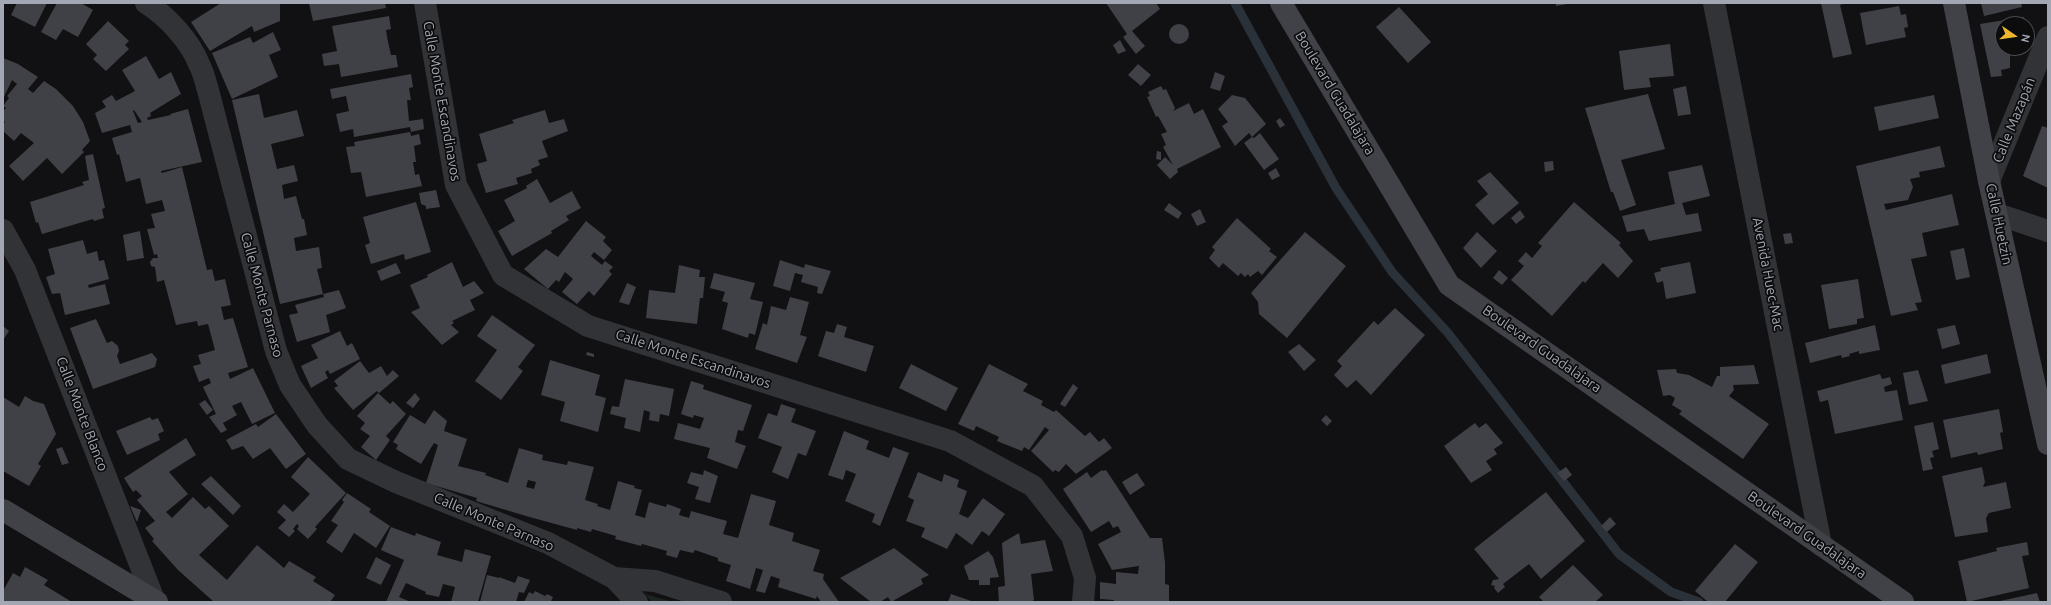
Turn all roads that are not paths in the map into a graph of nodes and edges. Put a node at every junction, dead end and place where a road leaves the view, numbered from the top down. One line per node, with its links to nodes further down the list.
1 (146, 3): 14 (street, Calle Monte Parnaso)
2 (425, 3): 18 (street, Calle Monte Escandinavos)
3 (1281, 3): 13 (main road, Boulevard Guadalajara)
4 (1714, 3): 13 (street, Avenida Huec-Mac)
5 (1954, 3): 7 (main road, Calle Huetzin)
6 (2048, 37): 7 (street, Calle Mazapán)
7 (1989, 181): 8 (main road, Calle Huetzin)
8 (1997, 214): 10 (street); 11 (main road, Calle Huetzin)
9 (3, 230): 15 (street, Calle Monte Blanco)
10 (2048, 231)
11 (2048, 444)
12 (3, 510): 15 (main road)
13 (1821, 545): 19 (main road, Boulevard Guadalajara)
14 (614, 578): 16 (street, Calle Monte Parnaso); 17 (street)
15 (156, 601)
16 (637, 602)
17 (721, 602)
18 (1083, 602)
19 (1903, 602)

